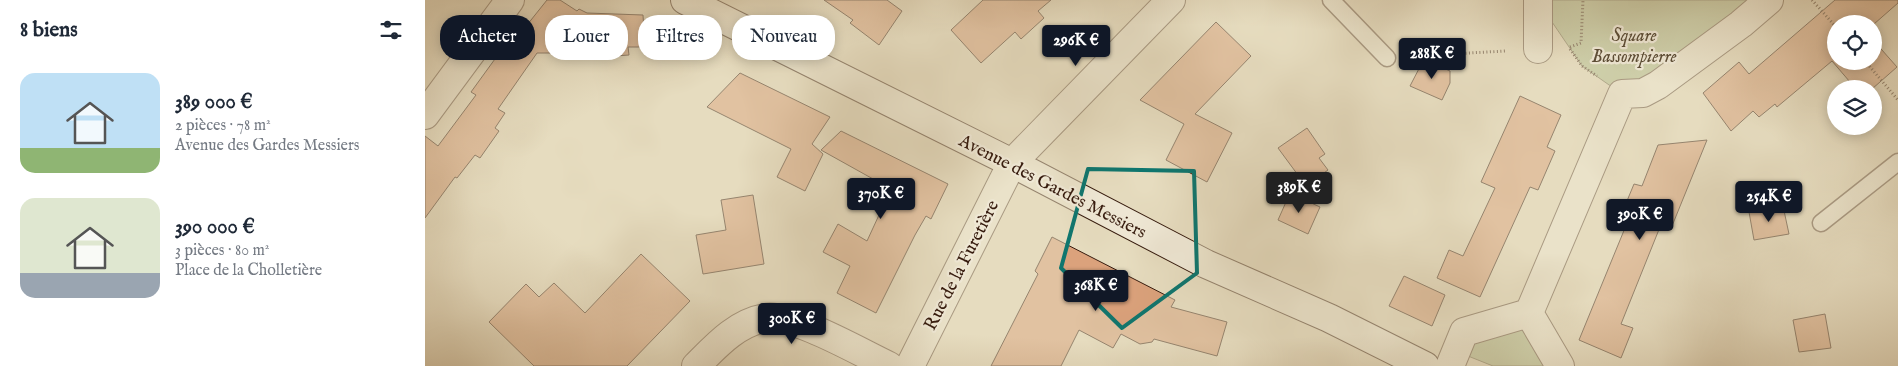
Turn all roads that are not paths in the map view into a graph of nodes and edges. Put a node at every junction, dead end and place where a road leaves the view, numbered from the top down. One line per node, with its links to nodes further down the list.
1 (510, 0): 9 (street)
2 (685, 0): 11 (street, Avenue des Gardes Messiers)
3 (1171, 0): 11 (street, Rue de la Furetière)
4 (1331, 0): 8 (lane)
5 (1538, 0): 7 (street)
6 (1769, 0): 13 (street)
7 (1538, 49)
8 (1387, 58)
9 (425, 115)
10 (1898, 162): 12 (lane)
11 (1012, 163): 16 (street, Rue de la Furetière); 17 (street, Avenue des Gardes Messiers)
12 (1821, 223)
13 (1529, 314): 18 (street); 19 (street)
14 (696, 366): 15 (street)
15 (889, 366)
16 (910, 366)
17 (1425, 366)
18 (1450, 366)
19 (1560, 366)

